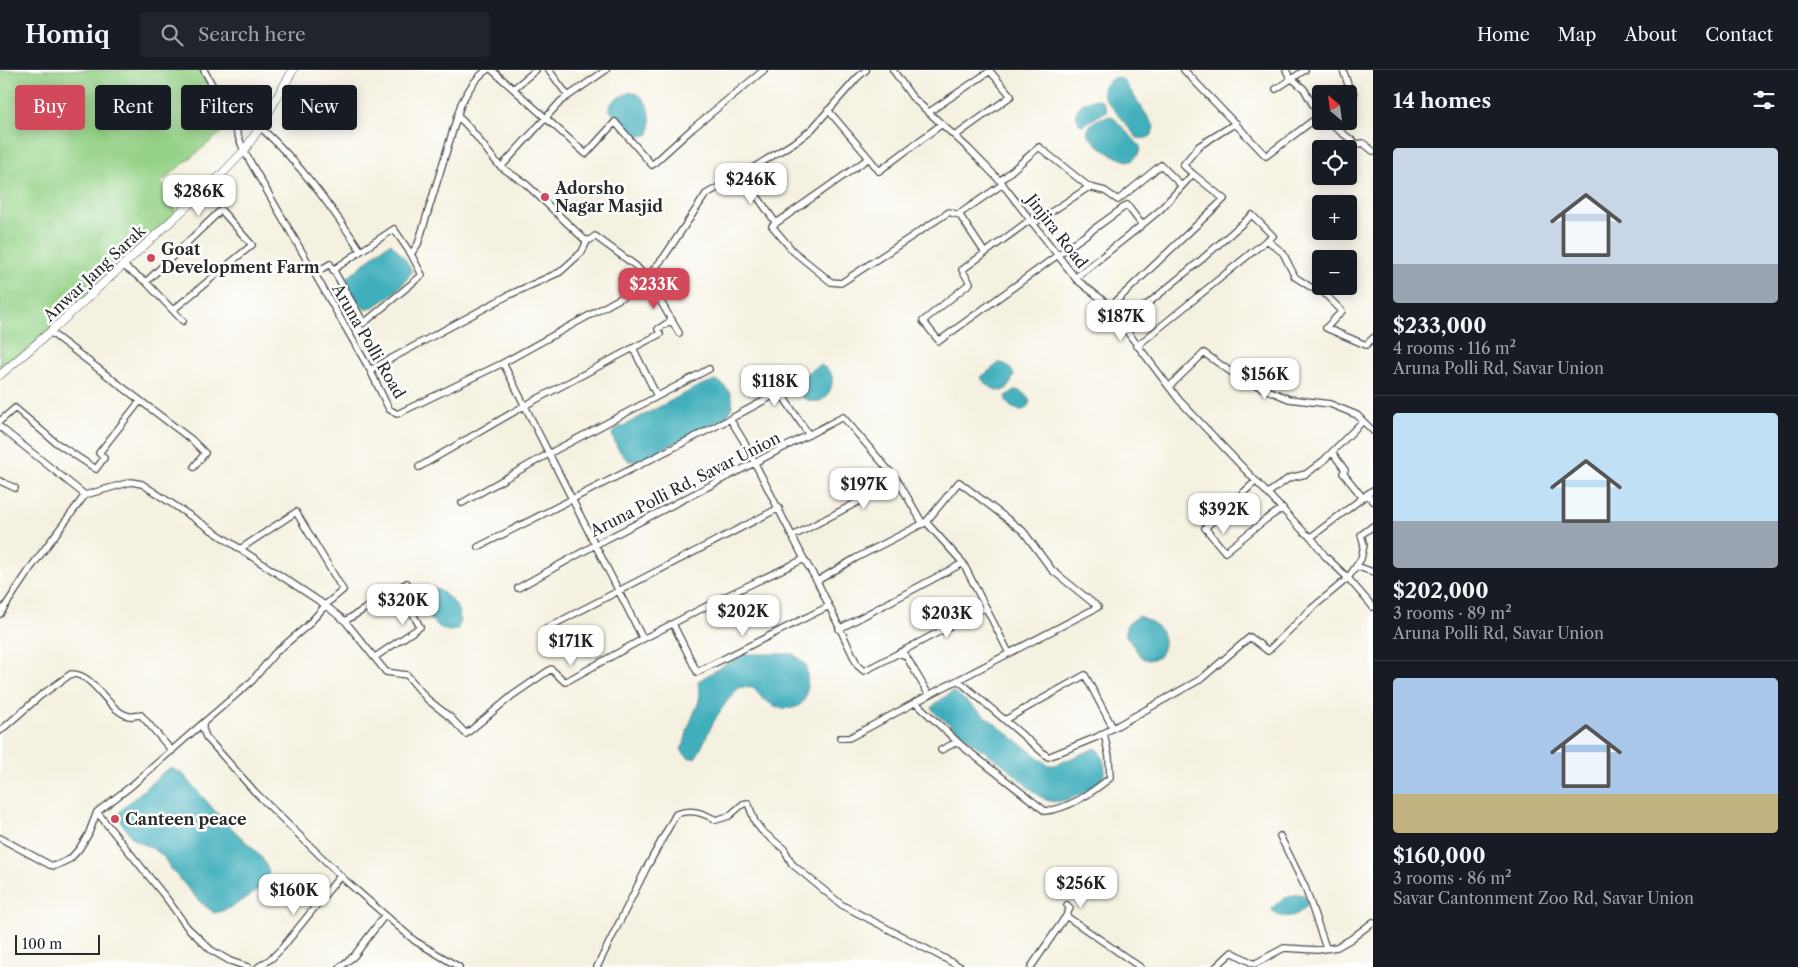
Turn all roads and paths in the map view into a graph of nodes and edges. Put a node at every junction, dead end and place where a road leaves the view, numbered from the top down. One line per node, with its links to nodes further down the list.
1 (204, 70): 34 (street, Aruna Polli Road)
2 (293, 70): 21 (main road, Anwar Jang Sarak)
3 (487, 70): 24 (street)
4 (492, 70): 17 (street)
5 (536, 70): 17 (street)
6 (549, 70): 19 (street)
7 (606, 70): 19 (street)
8 (764, 70): 25 (street)
9 (866, 70): 22 (street)
10 (893, 70): 23 (street, Jinjira Road)
11 (1184, 70): 26 (street)
12 (1286, 70): 15 (street)
13 (1305, 70): 15 (street)
14 (1343, 70): 16 (street)
15 (1291, 78): 18 (street); 20 (street)
16 (1348, 85)
17 (514, 89): 25 (street)
18 (1276, 89)
19 (568, 96): 25 (street)
20 (1312, 103)
21 (272, 106)
22 (828, 110): 35 (street); 38 (street)
23 (930, 112): 28 (street, Jinjira Road); 32 (street)
24 (457, 116): 36 (street); 50 (street)
25 (546, 118): 36 (street)
26 (1236, 123): 27 (street); 37 (street)
27 (1312, 123)
28 (942, 124): 32 (street, Jinjira Road); 35 (street)
29 (258, 130): 34 (main road, Anwar Jang Sarak)
30 (263, 130): 48 (street)
31 (1338, 130): 33 (street)
32 (955, 136): 39 (street, Jinjira Road)
33 (1373, 150)
34 (244, 151): 52 (main road, Anwar Jang Sarak); 54 (street, Aruna Polli Road)
35 (869, 158): 44 (street)
36 (501, 167): 47 (street)
37 (1193, 174): 40 (street); 58 (street)
38 (742, 175): 44 (street); 55 (street)
39 (1002, 183): 41 (street); 42 (street); 43 (street, Jinjira Road)
40 (1182, 186): 41 (street); 45 (street)
41 (1089, 187): 43 (street)
42 (959, 216): 44 (street); 49 (street)
43 (1032, 222): 49 (street); 51 (street, Jinjira Road)
44 (776, 223)
45 (1142, 225): 51 (street); 56 (street)
46 (1267, 240): 62 (street); 65 (street); 66 (street)
47 (587, 241): 55 (street); 70 (street)
48 (362, 252): 50 (street); 53 (street)
49 (985, 253): 51 (street)
50 (411, 254): 53 (street)
51 (1057, 255): 56 (street, Jinjira Road)
52 (122, 264): 57 (street); 63 (main road, Anwar Jang Sarak)
53 (333, 270): 54 (street)
54 (315, 273): 70 (street, Aruna Polli Road)
55 (647, 278): 60 (street); 68 (street)
56 (1075, 278): 58 (street, Jinjira Road)
57 (146, 282): 59 (street); 59 (street)
58 (1109, 308): 62 (street, Jinjira Road)
59 (173, 310): 61 (street)
60 (672, 320): 64 (street); 67 (street)
61 (183, 321)
62 (1122, 324): 66 (street, Jinjira Road)
63 (50, 332): 71 (main road, Anwar Jang Sarak); 74 (street)
64 (679, 332)
65 (1373, 338)
66 (1137, 346): 72 (street, Jinjira Road)
67 (633, 348): 73 (street); 75 (street)
68 (503, 363): 70 (street, Aruna Polli Road); 75 (street)
69 (709, 369): 73 (street)
70 (370, 370)
71 (0, 375)
72 (1169, 387): 78 (street); 89 (street, Jinjira Road)
73 (657, 396): 83 (street)
74 (140, 401): 77 (street); 85 (street)
75 (524, 406): 83 (street); 86 (street)
76 (730, 419): 81 (street); 84 (street); 95 (street)
77 (0, 421)
78 (1363, 421): 80 (street); 82 (street)
79 (0, 428): 93 (street)
80 (1373, 431)
81 (809, 435): 84 (street, Aruna Polli Rd, Savar Union); 88 (street, Aruna Polli Rd, Savar Union)
82 (1332, 452): 92 (street); 94 (street)
83 (550, 453): 95 (street); 97 (street)
84 (754, 463): 98 (street); 104 (street, Aruna Polli Rd, Savar Union)
85 (194, 467)
86 (419, 467)
87 (0, 481): 90 (street)
88 (898, 481): 100 (street); 102 (street)
89 (1256, 481): 92 (street, Jinjira Road); 99 (street)
90 (16, 488)
91 (1373, 490): 94 (street)
92 (1268, 493): 99 (street, Jinjira Road)
93 (85, 495): 106 (street); 121 (street)
94 (1365, 496): 96 (street); 103 (street)
95 (572, 498): 104 (street); 105 (street)
96 (1373, 500)
97 (462, 503)
98 (779, 508): 102 (street); 116 (street)
99 (1283, 508): 103 (street, Jinjira Road)
100 (925, 523): 108 (street); 112 (street); 128 (street)
101 (1373, 526): 109 (street)
102 (793, 536): 107 (street)
103 (1312, 537): 111 (street, Jinjira Road)
104 (595, 545): 115 (street, Aruna Polli Rd, Savar Union); 116 (street)
105 (478, 546)
106 (240, 549): 117 (street); 117 (street)
107 (804, 559): 112 (street); 123 (street)
108 (963, 563): 119 (street); 125 (street)
109 (1356, 566): 110 (street); 111 (street)
110 (1373, 572)
111 (1348, 578): 120 (street, Jinjira Road); 135 (street)
112 (817, 581): 118 (street)
113 (406, 583): 114 (street)
114 (399, 588): 122 (street); 129 (street)
115 (518, 588)
116 (619, 591): 124 (street); 126 (street)
117 (325, 605): 122 (street); 134 (street)
118 (828, 606): 123 (street); 125 (street)
119 (986, 607): 127 (street); 128 (street)
120 (1373, 607)
121 (0, 614)
122 (345, 621): 129 (street)
123 (672, 624): 126 (street)
124 (545, 629)
125 (839, 629): 127 (street)
126 (643, 639): 129 (street)
127 (899, 653): 131 (street)
128 (1009, 653): 130 (street)
129 (375, 656)
130 (958, 680): 131 (street); 133 (street)
131 (929, 695): 132 (street)
132 (915, 702): 138 (street); 139 (street)
133 (1005, 720): 135 (street); 137 (street)
134 (203, 723): 141 (street); 145 (street)
135 (1113, 728): 137 (street)
136 (0, 730): 141 (street)
137 (1104, 733): 139 (street)
138 (840, 738)
139 (957, 742): 140 (street)
140 (941, 750)
141 (172, 752): 142 (street)
142 (97, 812): 144 (street); 152 (street)
143 (1280, 836): 150 (street)
144 (0, 838)
145 (340, 876): 147 (street); 153 (street)
146 (1066, 906): 148 (street)
147 (385, 915): 154 (street); 155 (street)
148 (1066, 916): 158 (street); 159 (street)
149 (1373, 922): 150 (street)
150 (1326, 948): 151 (street)
151 (1252, 966): 160 (street)
152 (248, 967)
153 (258, 967)
154 (340, 967)
155 (459, 967)
156 (597, 967): 157 (street)
157 (961, 967)
158 (1031, 967)
159 (1140, 967)
160 (1216, 967)

